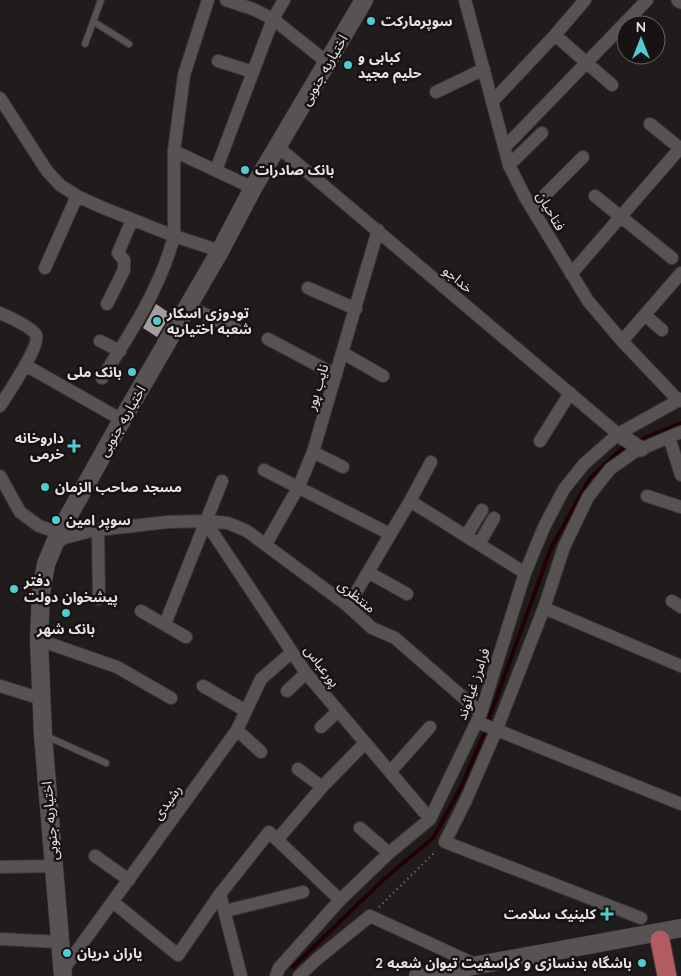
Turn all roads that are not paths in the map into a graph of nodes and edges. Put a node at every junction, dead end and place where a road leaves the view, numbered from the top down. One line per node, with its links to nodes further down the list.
1 (101, 0): 10 (lane)
2 (208, 0): 28 (street)
3 (226, 0): 9 (street)
4 (284, 0): 9 (street)
5 (364, 0): 15 (main road, اختیاریه جنوبی)
6 (465, 0): 17 (street, فتاحیان)
7 (585, 0): 11 (street)
8 (647, 0): 16 (street)
9 (273, 19): 15 (street); 18 (street)
10 (94, 22): 12 (lane); 13 (lane)
11 (555, 35): 16 (street); 22 (street)
12 (85, 44)
13 (129, 44)
14 (218, 61): 18 (street)
15 (328, 62): 26 (main road, اختیاریه جنوبی)
16 (587, 62): 19 (street); 25 (street)
17 (484, 69): 20 (street); 22 (street, فتاحیان)
18 (253, 72): 31 (street)
19 (612, 85)
20 (436, 92)
21 (0, 98): 33 (street)
22 (492, 102): 25 (street, فتاحیان)
23 (650, 124): 27 (street)
24 (542, 133): 30 (street)
25 (505, 146): 30 (street, فتاحیان)
26 (278, 147): 32 (main road, اختیاریه جنوبی); 38 (street, خداجو)
27 (681, 148): 36 (street)
28 (174, 151): 31 (street); 39 (street)
29 (583, 157): 35 (street)
30 (509, 166): 35 (street, فتاحیان)
31 (216, 170): 32 (street)
32 (253, 188): 40 (main road, اختیاریه جنوبی)
33 (77, 196): 37 (street); 42 (street)
34 (596, 196): 36 (street)
35 (532, 208): 44 (street, فتاحیان)
36 (621, 216): 41 (street); 44 (street)
37 (132, 220): 39 (street); 46 (street)
38 (378, 230): 48 (street, نایب پور); 62 (street, خداجو)
39 (174, 236): 40 (street); 56 (street)
40 (220, 251): 47 (main road, اختیاریه جنوبی)
41 (672, 258)
42 (45, 268)
43 (681, 273): 50 (street)
44 (571, 274): 55 (street, فتاحیان)
45 (308, 288): 48 (street)
46 (107, 304)
47 (188, 306): 51 (street); 65 (main road, اختیاریه جنوبی)
48 (356, 309): 57 (street, نایب پور)
49 (0, 313): 58 (street)
50 (645, 315): 52 (street); 55 (street)
51 (237, 330)
52 (662, 330)
53 (268, 339): 59 (street)
54 (100, 341): 56 (street)
55 (622, 341): 63 (street, فتاحیان)
56 (120, 351): 61 (street)
57 (343, 353): 59 (street, نایب پور); 60 (street)
58 (25, 365): 64 (street); 65 (street)
59 (336, 375): 70 (street, نایب پور)
60 (383, 376)
61 (102, 378)
62 (570, 393): 66 (street, خداجو); 68 (street)
63 (680, 400): 66 (street, فرامرز غیاثوند)
64 (0, 406)
65 (122, 420): 82 (main road, اختیاریه جنوبی)
66 (618, 434): 69 (street); 92 (street, فرامرز غیاثوند)
67 (675, 434): 69 (street); 74 (street)
68 (540, 442)
69 (641, 449): 96 (street)
70 (313, 452): 72 (street); 77 (street, نایب پور)
71 (431, 462): 79 (street)
72 (343, 467)
73 (264, 470): 77 (street)
74 (681, 475)
75 (0, 476): 88 (street)
76 (222, 480): 84 (street)
77 (299, 486): 86 (street); 89 (street, نایب پور)
78 (647, 496): 80 (street)
79 (410, 502): 86 (street); 87 (street)
80 (681, 507)
81 (482, 510): 87 (street)
82 (71, 512): 85 (street); 88 (main road, اختیاریه جنوبی)
83 (494, 518): 90 (street)
84 (204, 521): 85 (street, منتظری); 89 (street, منتظری); 98 (street); 101 (street, پورعباس)
85 (98, 530): 88 (street, منتظری); 94 (street)
86 (390, 534): 91 (street)
87 (466, 536): 90 (street)
88 (56, 539): 100 (main road, اختیاریه جنوبی)
89 (266, 544): 95 (street, منتظری)
90 (479, 544): 92 (street)
91 (368, 572): 93 (street); 95 (street)
92 (526, 573): 111 (street, فرامرز غیاثوند)
93 (408, 594)
94 (99, 599)
95 (348, 606): 111 (street, منتظری)
96 (544, 608): 102 (street); 115 (street)
97 (141, 611): 98 (street)
98 (165, 624): 99 (street)
99 (186, 637)
100 (39, 640): 107 (street); 108 (main road, اختیاریه جنوبی)
101 (292, 652): 103 (street, پورعباس); 109 (street, رشیدی)
102 (681, 666)
103 (306, 673): 106 (street); 110 (street, پورعباس)
104 (0, 686): 108 (street)
105 (203, 686): 109 (street)
106 (287, 691)
107 (171, 698)
108 (42, 699): 116 (main road, اختیاریه جنوبی)
109 (246, 712): 114 (street, رشیدی)
110 (338, 712): 113 (street); 117 (street, پورعباس)
111 (479, 718): 115 (street, منتظری); 124 (street, فرامرز غیاثوند)
112 (430, 727): 121 (street)
113 (321, 728)
114 (237, 730): 118 (street); 131 (street, رشیدی)
115 (496, 731): 123 (street, منتظری); 137 (street)
116 (43, 735): 119 (lane); 129 (main road, اختیاریه جنوبی)
117 (365, 743): 121 (street, پورعباس); 122 (street)
118 (261, 752)
119 (106, 763)
120 (298, 768): 122 (street)
121 (390, 772): 124 (street, پورعباس)
122 (322, 787): 126 (street)
123 (681, 804)
124 (430, 819): 127 (street, فرامرز غیاثوند)
125 (360, 828): 127 (street)
126 (277, 840): 133 (street); 134 (street)
127 (390, 853): 134 (street, فرامرز غیاثوند)
128 (95, 856): 131 (street)
129 (54, 866): 130 (street); 142 (main road, اختیاریه جنوبی)
130 (0, 867)
131 (129, 880): 135 (street, رشیدی)
132 (303, 892): 136 (street)
133 (220, 894): 135 (street); 136 (street)
134 (340, 900): 146 (street, فرامرز غیاثوند)
135 (113, 902): 144 (street, رشیدی)
136 (225, 911): 145 (street)
137 (641, 918)
138 (681, 928): 143 (main road)
139 (681, 936): 141 (main road)
140 (0, 939): 142 (street)
141 (660, 940): 149 (main road); 150 (main road)
142 (60, 942): 144 (main road, اختیاریه جنوبی)
143 (479, 966): 147 (street); 148 (main road)
144 (63, 973)
145 (241, 976)
146 (276, 976)
147 (300, 976)
148 (418, 976)
149 (459, 976)
150 (667, 976)

